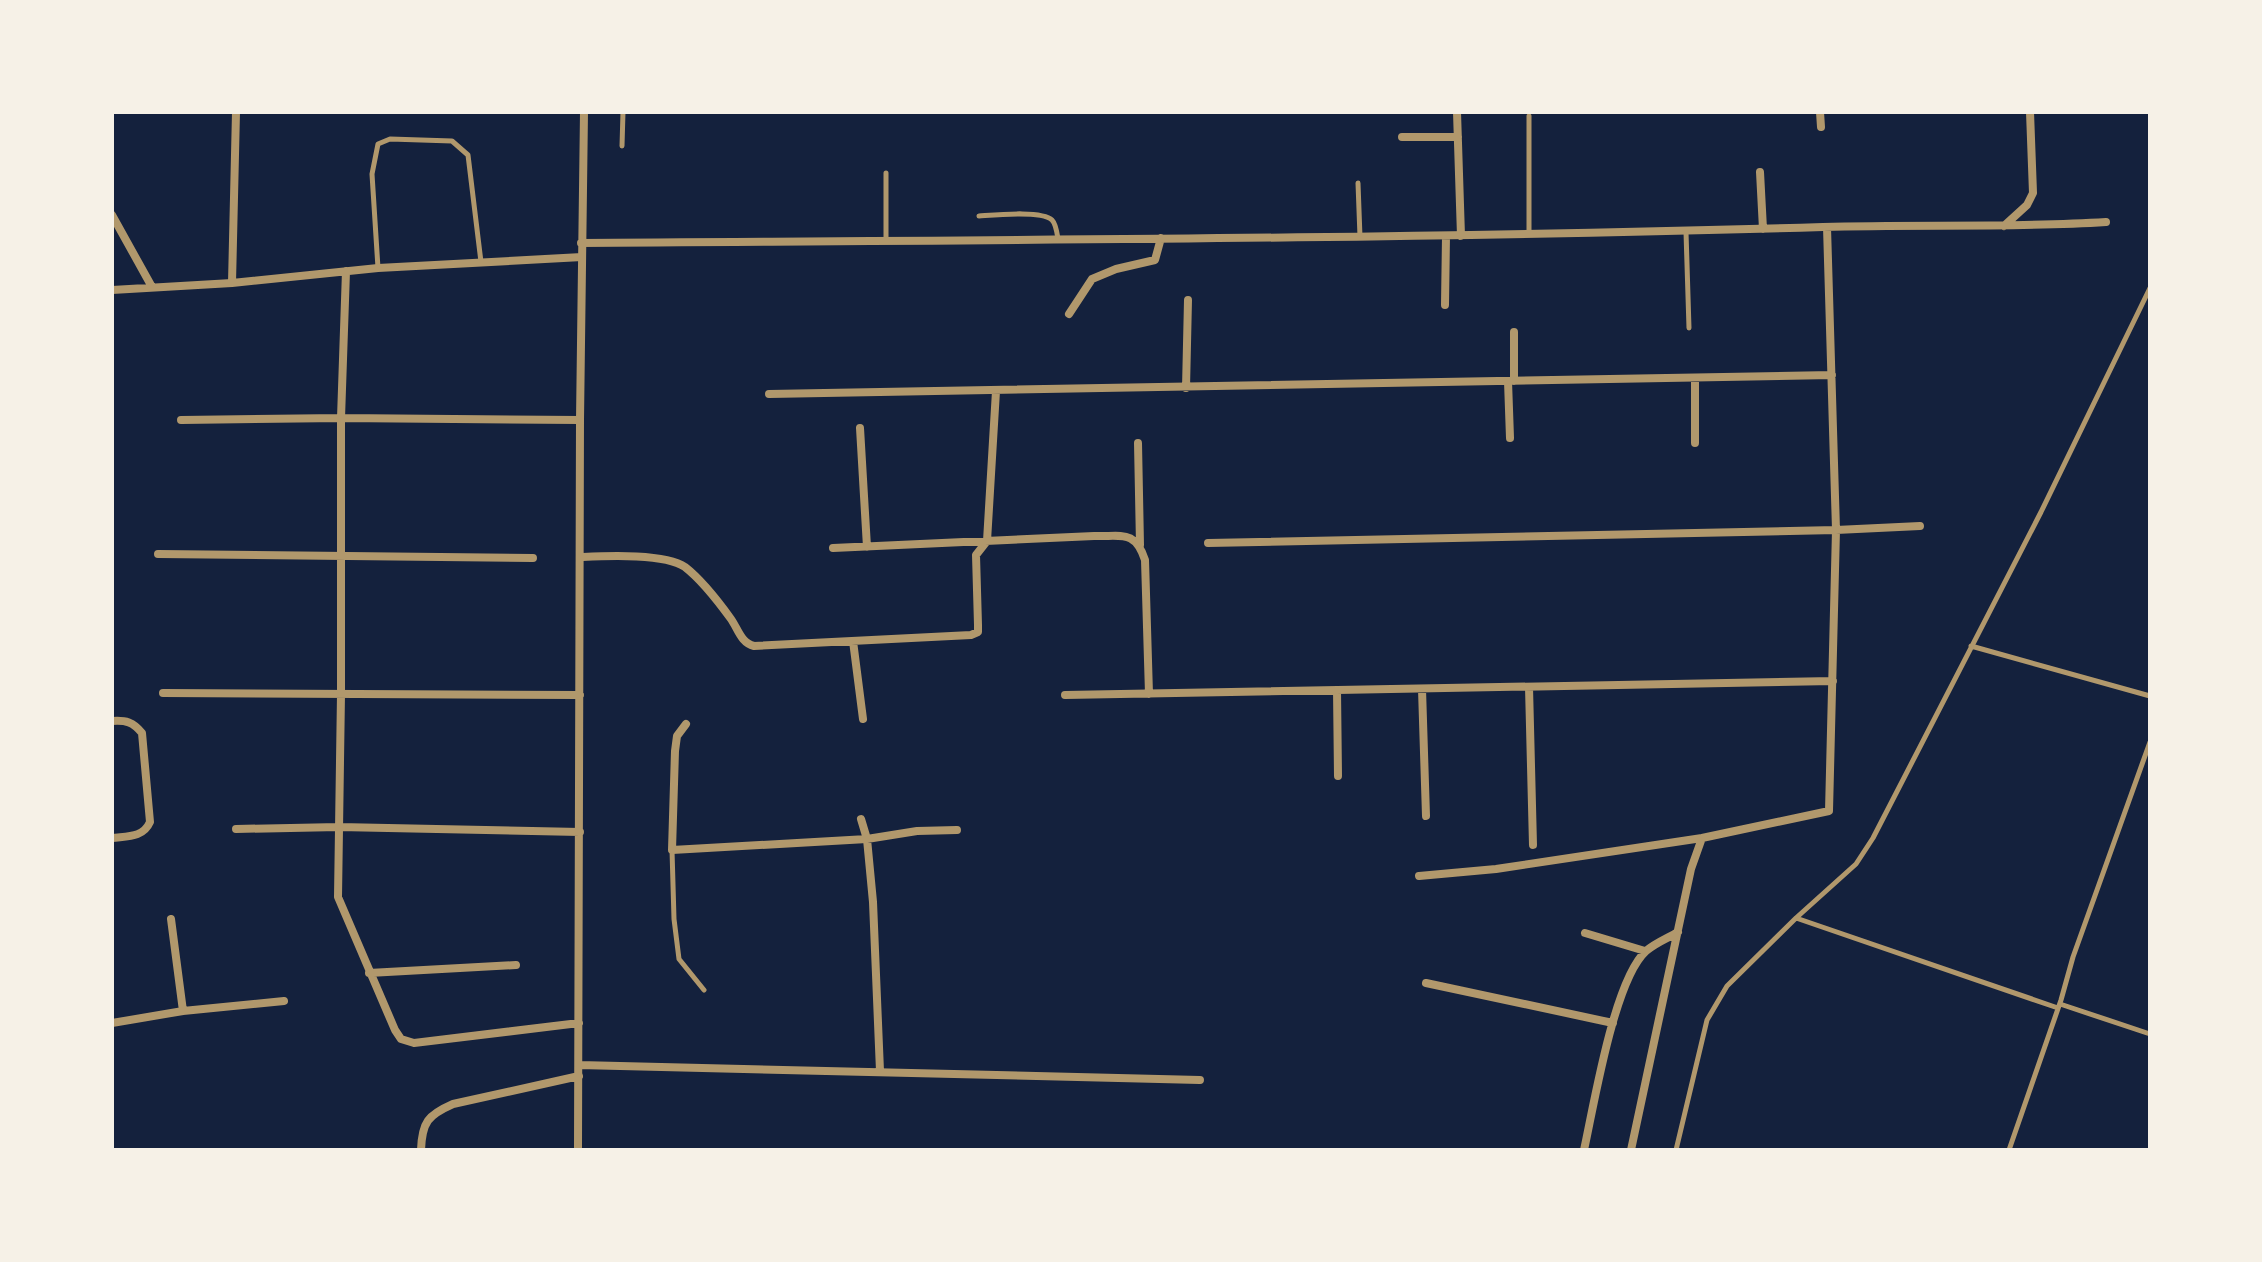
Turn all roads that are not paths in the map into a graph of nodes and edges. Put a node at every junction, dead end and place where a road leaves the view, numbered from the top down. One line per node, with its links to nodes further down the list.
1 (236, 112): 34 (street)
2 (584, 112): 29 (street)
3 (623, 112): 11 (lane)
4 (1457, 112): 10 (street)
5 (1820, 112): 8 (street)
6 (2030, 112): 18 (street)
7 (1529, 116): 22 (lane)
8 (1821, 127)
9 (1402, 137): 10 (street)
10 (1458, 137): 24 (street)
11 (622, 146)
12 (1760, 172): 20 (street)
13 (886, 173): 28 (lane)
14 (1358, 183): 25 (lane)
15 (112, 215): 35 (street)
16 (979, 216): 27 (lane)
17 (2106, 222): 18 (street)
18 (2004, 226): 19 (street)
19 (1827, 227): 20 (street); 43 (street)
20 (1763, 229): 21 (street)
21 (1686, 232): 22 (street); 41 (lane)
22 (1529, 234): 24 (street)
23 (1446, 236): 24 (street); 25 (street); 39 (street)
24 (1461, 236)
25 (1360, 237): 26 (street)
26 (1161, 238): 27 (street); 40 (street)
27 (1058, 239): 28 (street)
28 (886, 241): 29 (street)
29 (581, 243): 30 (street)
30 (582, 257): 31 (street); 51 (street)
31 (481, 263): 32 (street); 32 (lane)
32 (378, 268): 33 (street)
33 (346, 271): 34 (street); 49 (street)
34 (232, 283): 35 (street)
35 (152, 287): 37 (street)
36 (2150, 288): 68 (lane)
37 (112, 290)
38 (1188, 300): 46 (street)
39 (1445, 305)
40 (1069, 314)
41 (1689, 328)
42 (1514, 332): 45 (street)
43 (1832, 375): 44 (street); 57 (street)
44 (1695, 378): 45 (street); 55 (street)
45 (1511, 381): 46 (street); 53 (street)
46 (1186, 388): 47 (street)
47 (996, 391): 48 (street); 58 (street)
48 (769, 394)
49 (341, 418): 50 (street); 51 (street); 64 (street)
50 (181, 420)
51 (580, 420): 65 (street)
52 (860, 428): 61 (street)
53 (1510, 438)
54 (1138, 443): 60 (street)
55 (1695, 443)
56 (1920, 526): 57 (street)
57 (1836, 530): 59 (street); 69 (street)
58 (987, 541): 60 (street); 61 (street); 67 (street)
59 (1208, 543)
60 (1140, 545): 75 (street)
61 (867, 547): 62 (street)
62 (833, 548)
63 (158, 554): 64 (street)
64 (341, 556): 66 (street); 74 (street)
65 (580, 557): 67 (street); 76 (street)
66 (533, 558)
67 (853, 641): 79 (street)
68 (1971, 646): 78 (lane); 96 (lane)
69 (1833, 681): 70 (street); 91 (street)
70 (1529, 687): 71 (street); 93 (street)
71 (1422, 689): 72 (street); 84 (street)
72 (1337, 690): 75 (street); 83 (street)
73 (163, 693): 74 (street)
74 (341, 694): 76 (street); 86 (street)
75 (1149, 694): 77 (street)
76 (580, 695): 89 (street)
77 (1065, 695)
78 (2150, 696)
79 (863, 719)
80 (112, 721): 90 (street)
81 (686, 724): 94 (street)
82 (2150, 742): 106 (lane)
83 (1338, 776)
84 (1426, 816)
85 (861, 819): 92 (street)
86 (339, 827): 87 (street); 89 (street); 102 (street)
87 (236, 829)
88 (957, 830): 92 (street)
89 (580, 832): 109 (street)
90 (112, 838)
91 (1702, 838): 95 (street); 98 (street)
92 (867, 839): 94 (street); 113 (street)
93 (1533, 845)
94 (672, 850): 104 (lane)
95 (1419, 876)
96 (1796, 918): 106 (lane); 120 (lane)
97 (171, 919): 107 (street)
98 (1678, 932): 100 (street); 119 (street)
99 (1585, 933): 100 (street)
100 (1645, 951): 110 (street)
101 (516, 965): 102 (street)
102 (369, 973): 109 (street)
103 (1426, 983): 110 (street)
104 (704, 990)
105 (284, 1001): 107 (street)
106 (2059, 1006): 111 (lane); 121 (lane)
107 (183, 1011): 108 (street)
108 (112, 1023)
109 (579, 1023): 112 (street)
110 (1613, 1023): 118 (street)
111 (2150, 1034)
112 (579, 1065): 113 (street); 114 (street)
113 (880, 1071): 115 (street)
114 (579, 1076): 116 (street); 117 (street)
115 (1200, 1080)
116 (421, 1150)
117 (578, 1150)
118 (1584, 1150)
119 (1631, 1150)
120 (1676, 1150)
121 (2009, 1150)

